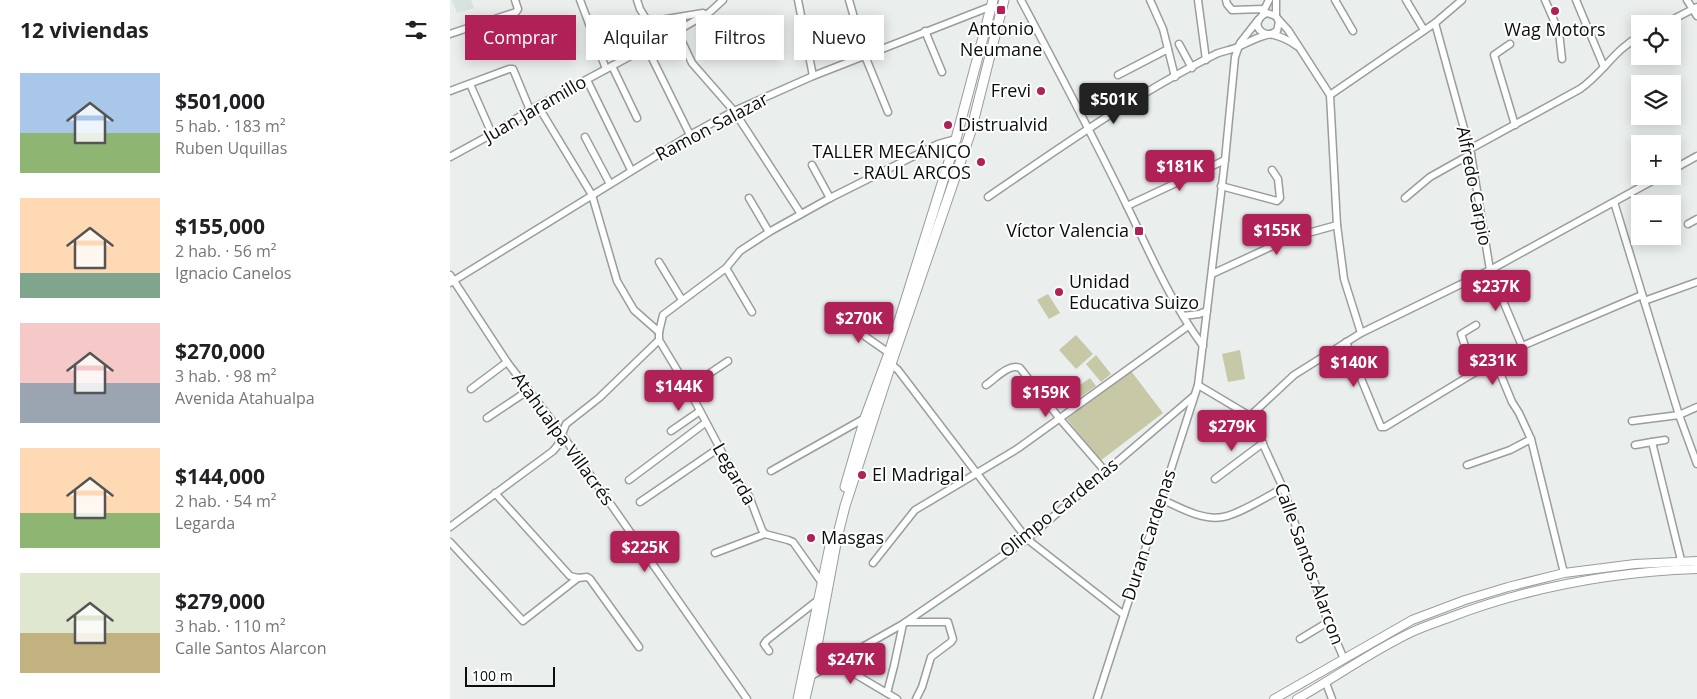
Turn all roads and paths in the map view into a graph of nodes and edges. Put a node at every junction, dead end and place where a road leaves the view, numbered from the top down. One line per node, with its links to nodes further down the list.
1 (515, 0): 35 (street)
2 (580, 0): 52 (street)
3 (637, 0): 24 (street)
4 (724, 0): 24 (street, Juan Jaramillo)
5 (798, 0): 55 (street)
6 (849, 0): 25 (street)
7 (1004, 0): 120 (highway)
8 (1021, 0): 68 (street)
9 (1150, 0): 43 (street)
10 (1198, 0): 50 (street)
11 (1226, 0): 26 (street)
12 (1269, 0): 26 (street)
13 (1276, 0): 29 (street)
14 (1335, 0): 34 (street)
15 (1406, 0): 32 (street)
16 (1450, 0): 22 (street)
17 (1462, 0): 22 (street)
18 (1545, 0): 45 (street)
19 (1576, 0): 51 (street)
20 (1687, 0): 23 (street)
21 (992, 3): 33 (street, Ramon Salazar); 72 (highway)
22 (1453, 8): 30 (street)
23 (1695, 8): 27 (street); 28 (street)
24 (710, 12): 31 (street, Juan Jaramillo)
25 (853, 15)
26 (1261, 15): 29 (street); 36 (street); 40 (street)
27 (1681, 15)
28 (1697, 16)
29 (1277, 17): 36 (street); 42 (street)
30 (1435, 23): 32 (street); 73 (street, Alfredo Carpio)
31 (686, 26)
32 (1424, 30): 61 (street)
33 (925, 31): 41 (street, Ramon Salazar); 54 (street)
34 (1353, 31)
35 (450, 34)
36 (1270, 34): 40 (street); 42 (street)
37 (1631, 41): 51 (street)
38 (1179, 44): 53 (street)
39 (1510, 44): 67 (street)
40 (1238, 47): 50 (street); 76 (street, Duran Cardenas)
41 (884, 48)
42 (1300, 48): 61 (street)
43 (1168, 49): 56 (street); 57 (street)
44 (686, 50): 64 (street)
45 (1562, 59)
46 (622, 60): 52 (street, Juan Jaramillo)
47 (653, 60): 70 (street)
48 (855, 60): 55 (street, Ramon Salazar)
49 (867, 60): 65 (street)
50 (1206, 60): 53 (street)
51 (1604, 67): 67 (street)
52 (609, 68): 58 (street, Juan Jaramillo); 66 (street)
53 (1192, 68): 57 (street)
54 (942, 72)
55 (813, 76): 64 (street, Ramon Salazar)
56 (1118, 76)
57 (1175, 77): 68 (street)
58 (587, 80): 62 (street, Juan Jaramillo); 79 (street)
59 (470, 84): 60 (street); 63 (street); 69 (street)
60 (450, 91)
61 (1330, 94): 94 (street)
62 (538, 106): 63 (street, Juan Jaramillo); 84 (street)
63 (530, 110): 69 (street, Juan Jaramillo)
64 (734, 111): 70 (street, Ramon Salazar); 91 (street)
65 (888, 112)
66 (637, 118)
67 (1515, 125): 73 (street)
68 (1088, 128): 85 (street); 90 (street)
69 (492, 134): 75 (street, Juan Jaramillo)
70 (690, 134): 79 (street, Ramon Salazar)
71 (585, 137): 81 (street)
72 (956, 139): 87 (street); 116 (highway)
73 (1470, 152): 88 (street); 98 (street, Alfredo Carpio)
74 (1697, 156): 78 (street)
75 (450, 157)
76 (1225, 160): 83 (street, Duran Cardenas); 90 (street)
77 (812, 164): 87 (street)
78 (1681, 165)
79 (631, 170): 81 (street, Ramon Salazar)
80 (1272, 170): 83 (street)
81 (610, 184): 84 (street, Ramon Salazar)
82 (1645, 185): 89 (street)
83 (1221, 186): 99 (street, Duran Cardenas)
84 (592, 195): 100 (street, Ramon Salazar); 110 (street)
85 (988, 196)
86 (749, 198): 95 (street)
87 (830, 198): 91 (street)
88 (1405, 198)
89 (1614, 202): 98 (street); 102 (street)
90 (1127, 206): 107 (street)
91 (801, 214): 95 (street)
92 (1697, 219): 93 (street)
93 (1688, 224)
94 (1337, 225): 99 (street); 111 (street)
95 (769, 232): 97 (street)
96 (659, 262): 103 (street)
97 (726, 268): 103 (street); 105 (street)
98 (1490, 270): 111 (street); 115 (street, Alfredo Carpio)
99 (1212, 274): 104 (street, Duran Cardenas)
100 (451, 280): 118 (street, Atahualpa Villacrés)
101 (1697, 282): 102 (street)
102 (1643, 298): 115 (street); 130 (street)
103 (682, 300): 110 (street)
104 (1207, 310): 107 (street); 114 (street, Duran Cardenas)
105 (752, 312)
106 (848, 314): 116 (street)
107 (1183, 316): 109 (street)
108 (1476, 324): 121 (street)
109 (1188, 326): 114 (street); 134 (street)
110 (659, 332): 112 (street)
111 (1361, 333): 113 (street)
112 (659, 340): 124 (street, Legarda); 138 (street)
113 (1346, 342): 121 (street); 131 (street)
114 (1202, 346): 123 (street, Duran Cardenas)
115 (1522, 346): 117 (street)
116 (889, 353): 133 (highway)
117 (1495, 361): 121 (street); 139 (street)
118 (507, 362): 125 (street); 126 (street, Atahualpa Villacrés)
119 (728, 362): 124 (street)
120 (891, 364): 149 (street); 167 (highway)
121 (1474, 373)
122 (986, 385): 134 (street)
123 (1198, 385): 127 (street, Duran Cardenas); 131 (street)
124 (688, 388): 129 (street, Legarda)
125 (471, 389)
126 (529, 390): 132 (street); 138 (street, Atahualpa Villacrés)
127 (1194, 396): 148 (street, Olimpo Cardenas); 154 (street, Duran Cardenas)
128 (1697, 407): 130 (street)
129 (700, 411): 136 (street, Legarda); 137 (street)
130 (1679, 415): 135 (street); 145 (street)
131 (1250, 416): 142 (street, Calle Santos Alarcon)
132 (487, 418)
133 (865, 418): 147 (street); 167 (highway)
134 (1060, 419): 148 (street); 149 (street)
135 (1632, 421)
136 (705, 423): 144 (street, Legarda); 151 (street)
137 (671, 431)
138 (561, 435): 153 (street); 181 (street, Atahualpa Villacrés)
139 (1531, 439): 146 (street); 165 (street)
140 (1666, 440): 141 (street)
141 (1652, 442): 143 (street); 161 (street)
142 (1263, 443): 150 (street); 152 (street, Calle Santos Alarcon)
143 (1635, 445)
144 (719, 448): 155 (street); 157 (street, Legarda)
145 (1697, 464)
146 (1467, 465)
147 (771, 471)
148 (1105, 471): 158 (street, Olimpo Cardenas)
149 (977, 473): 158 (street); 163 (street)
150 (1215, 479)
151 (629, 480)
152 (1283, 488): 154 (street); 170 (street, Calle Santos Alarcon)
153 (495, 493): 156 (street); 166 (street)
154 (1161, 499): 169 (street, Duran Cardenas)
155 (640, 502)
156 (451, 524)
157 (765, 534): 160 (street); 167 (street)
158 (1027, 538): 169 (street); 171 (street, Olimpo Cardenas)
159 (450, 542): 166 (street)
160 (715, 553)
161 (1681, 560): 162 (main road); 165 (main road)
162 (1697, 561)
163 (873, 563)
164 (1697, 569): 179 (main road)
165 (1564, 574): 176 (main road)
166 (578, 578): 173 (street)
167 (825, 584): 168 (highway); 175 (highway)
168 (818, 600): 174 (street); 182 (highway)
169 (1124, 615): 186 (street, Duran Cardenas)
170 (1328, 622): 172 (street); 176 (street, Calle Santos Alarcon)
171 (904, 623): 177 (street, Olimpo Cardenas); 180 (street); 185 (street)
172 (1300, 638)
173 (640, 647)
174 (769, 651)
175 (816, 651): 177 (street); 178 (highway)
176 (1344, 659): 187 (main road)
177 (835, 662): 178 (street, Olimpo Cardenas); 180 (street)
178 (811, 676): 183 (highway)
179 (1326, 683): 188 (main road); 189 (street)
180 (887, 693): 184 (street)
181 (747, 699)
182 (798, 699)
183 (805, 699)
184 (896, 699)
185 (916, 699)
186 (1097, 699)
187 (1274, 699)
188 (1297, 699)
189 (1332, 699)

